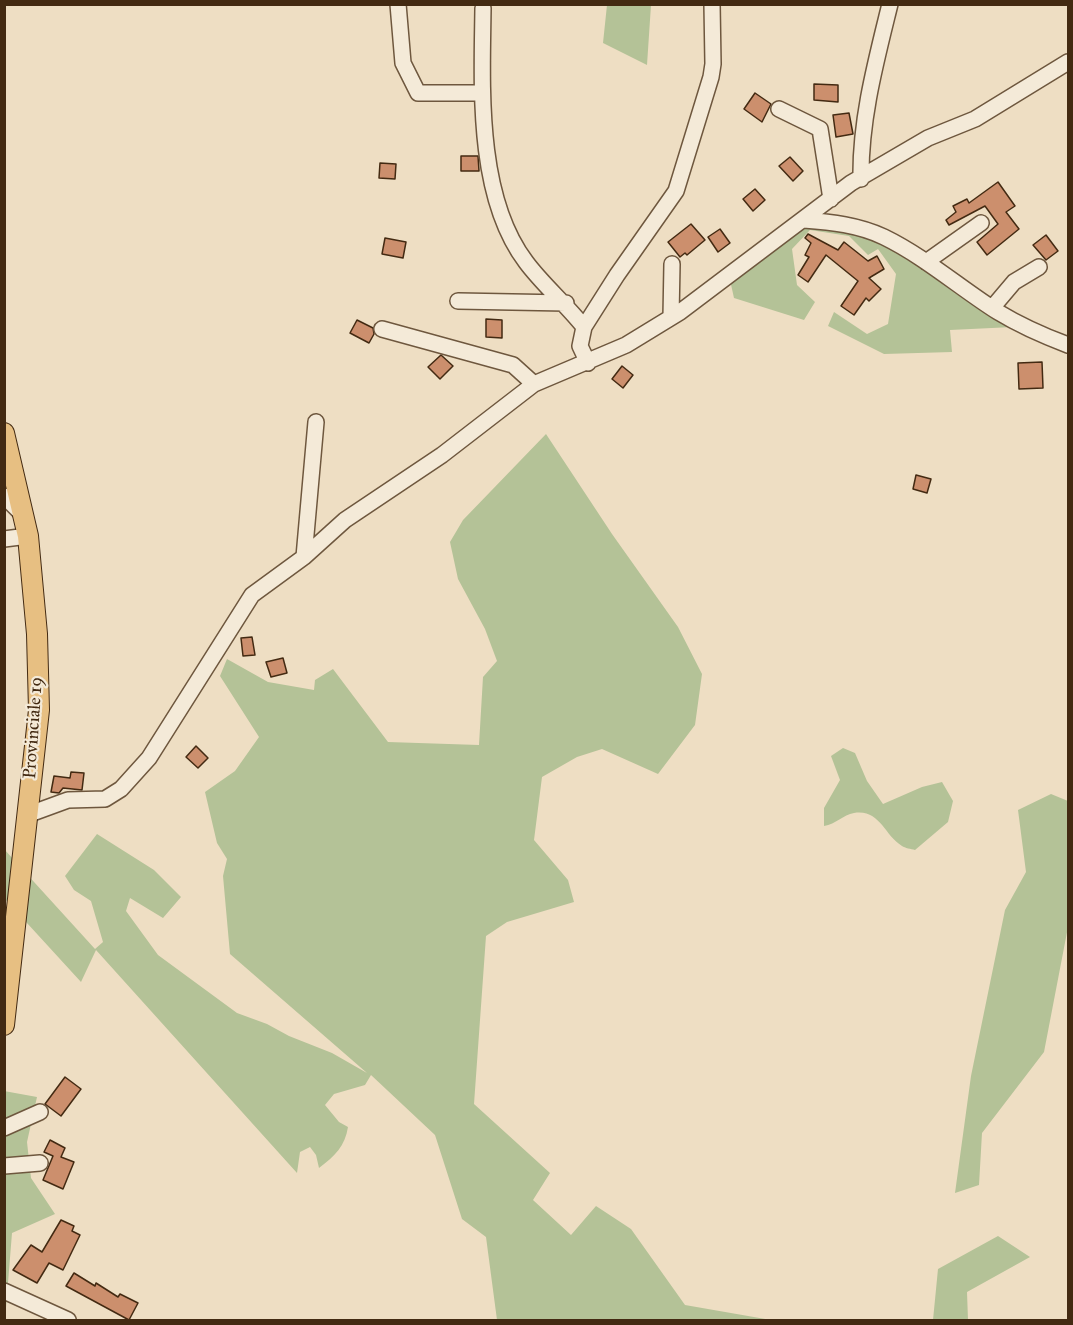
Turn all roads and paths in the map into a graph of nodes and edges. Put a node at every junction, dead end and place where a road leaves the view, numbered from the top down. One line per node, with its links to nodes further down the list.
1 (398, 4): 6 (street)
2 (712, 4): 19 (street)
3 (890, 4): 8 (street)
4 (483, 8): 6 (street)
5 (1068, 62): 8 (street)
6 (482, 93): 16 (street)
7 (779, 109): 9 (street)
8 (861, 179): 9 (street)
9 (831, 199): 10 (street)
10 (804, 219): 12 (street); 18 (street)
11 (981, 223): 12 (street)
12 (926, 262): 17 (street)
13 (672, 264): 18 (street)
14 (1039, 267): 17 (street)
15 (458, 301): 16 (street)
16 (566, 303): 19 (street)
17 (992, 309): 21 (street)
18 (671, 317): 22 (street)
19 (585, 327): 22 (street)
20 (382, 329): 23 (street)
21 (1068, 345)
22 (588, 363): 23 (street)
23 (534, 384): 29 (street)
24 (316, 422): 29 (street)
25 (4, 433): 27 (main road, Provinciale 19)
26 (4, 496): 27 (street)
27 (28, 536): 28 (street); 30 (main road, Provinciale 19)
28 (4, 539)
29 (304, 557): 30 (street)
30 (27, 815): 31 (main road, Provinciale 19)
31 (12, 908): 32 (main road, Provinciale 19)
32 (9, 948): 33 (main road, Provinciale 19)
33 (6, 1002): 34 (main road, Provinciale 19)
34 (4, 1025)
35 (40, 1112): 36 (street)
36 (4, 1128)
37 (40, 1163): 38 (street)
38 (4, 1167)
39 (4, 1291): 40 (street)
40 (68, 1320)

